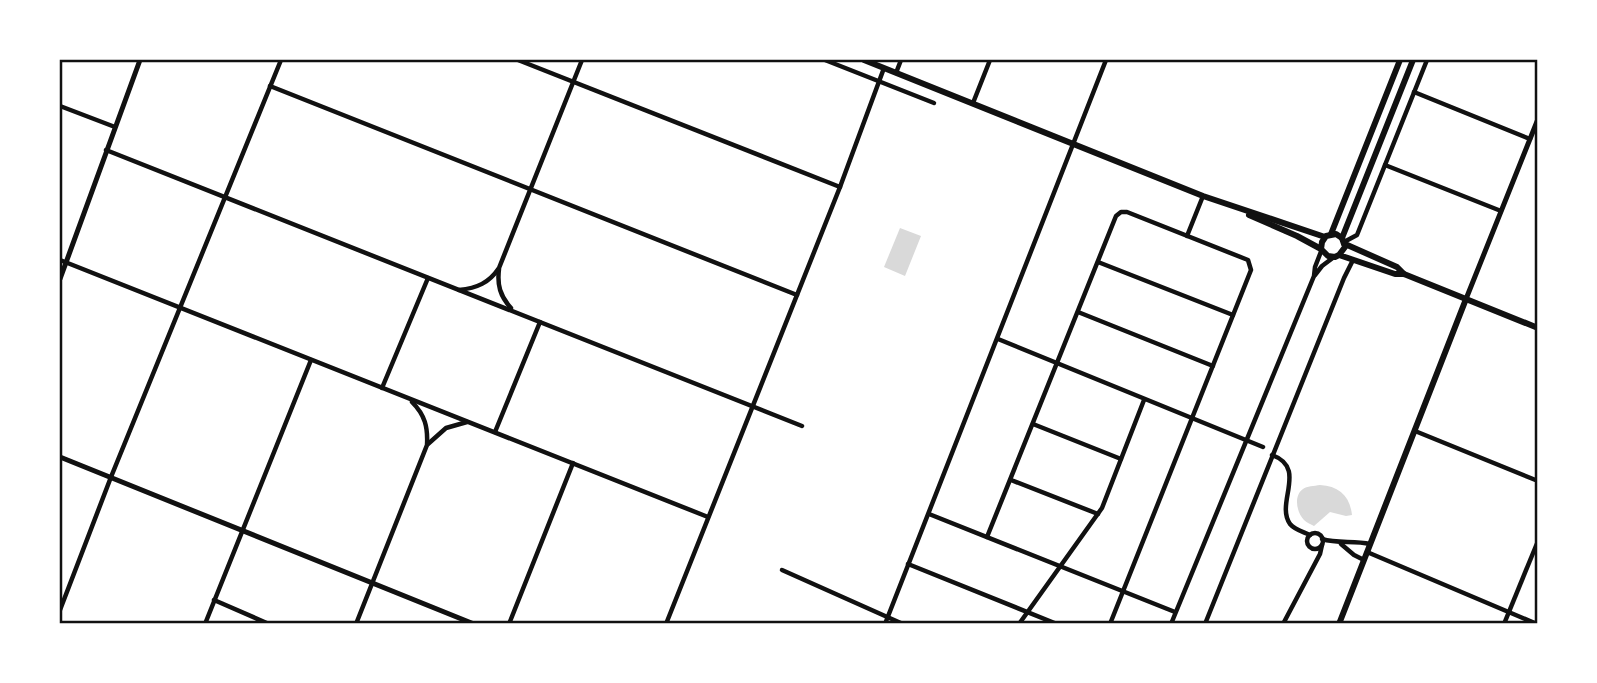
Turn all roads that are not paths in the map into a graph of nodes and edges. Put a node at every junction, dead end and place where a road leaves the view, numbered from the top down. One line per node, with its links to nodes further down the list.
1 (140, 60): 23 (street)
2 (281, 60): 17 (street)
3 (518, 60): 15 (street)
4 (582, 60): 15 (street)
5 (825, 60): 16 (street)
6 (864, 60): 13 (main road)
7 (901, 60): 14 (street)
8 (990, 60): 20 (street)
9 (1106, 60): 26 (street)
10 (1400, 60): 35 (main road)
11 (1413, 60): 37 (main road)
12 (1427, 60): 18 (street)
13 (884, 68): 14 (main road); 16 (street)
14 (896, 72): 20 (main road)
15 (573, 81): 29 (street); 30 (street)
16 (879, 81): 19 (street); 29 (street)
17 (270, 86): 30 (street); 32 (street)
18 (1414, 92): 25 (street); 28 (street)
19 (934, 103)
20 (973, 103): 26 (main road)
21 (60, 106): 23 (street)
22 (1538, 119): 24 (street)
23 (115, 127): 27 (street)
24 (1536, 129): 25 (street)
25 (1530, 139): 34 (street)
26 (1073, 144): 31 (main road); 57 (street)
27 (106, 150): 32 (street); 41 (street)
28 (1385, 165): 34 (street); 37 (street)
29 (840, 187): 49 (street)
30 (530, 189): 43 (street); 49 (street)
31 (1203, 196): 33 (main road); 36 (street)
32 (225, 197): 46 (street); 51 (street)
33 (1212, 199): 35 (main road); 38 (main road)
34 (1502, 211): 50 (street)
35 (1328, 235): 37 (main road); 38 (main road)
36 (1187, 236): 42 (street); 54 (street)
37 (1344, 241): 39 (main road); 44 (main road)
38 (1322, 249): 39 (main road); 45 (street)
39 (1337, 256): 40 (main road); 45 (street)
40 (1353, 260): 44 (main road); 74 (street)
41 (63, 261): 47 (street); 51 (street)
42 (1098, 262): 52 (street); 54 (street)
43 (499, 268): 48 (street); 53 (street)
44 (1404, 274): 50 (main road)
45 (1314, 276): 71 (street)
46 (428, 278): 48 (street); 61 (street)
47 (60, 279)
48 (457, 290): 53 (street)
49 (797, 295): 64 (street)
50 (1466, 299): 56 (main road); 69 (main road)
51 (180, 308): 58 (street); 78 (street)
52 (1077, 312): 59 (street); 60 (street)
53 (519, 313): 55 (street)
54 (1233, 315): 60 (street)
55 (540, 322): 64 (street); 70 (street)
56 (1538, 328)
57 (998, 339): 59 (street); 81 (street)
58 (312, 360): 61 (street); 84 (street)
59 (1057, 363): 63 (street); 67 (street)
60 (1213, 366): 65 (street)
61 (382, 388): 62 (street)
62 (409, 399): 66 (street); 72 (street)
63 (1144, 400): 65 (street); 76 (street)
64 (753, 406): 68 (street); 83 (street)
65 (1193, 419): 71 (street); 96 (street)
66 (467, 422): 70 (street); 72 (street)
67 (1033, 424): 76 (street); 79 (street)
68 (802, 426)
69 (1415, 431): 80 (street); 90 (main road)
70 (495, 432): 77 (street)
71 (1247, 440): 73 (street); 100 (street)
72 (427, 444): 95 (street)
73 (1263, 447)
74 (1272, 455): 85 (street); 115 (street)
75 (60, 457): 78 (street)
76 (1121, 459): 82 (street)
77 (573, 463): 83 (street); 107 (street)
78 (111, 478): 84 (street); 98 (street)
79 (1010, 480): 82 (street); 86 (street)
80 (1538, 481)
81 (929, 514): 86 (street); 92 (street)
82 (1098, 514): 93 (street)
83 (708, 517): 108 (street)
84 (242, 531): 95 (street); 97 (street)
85 (1310, 535): 88 (street); 88 (street)
86 (988, 537): 93 (street)
87 (1538, 541): 101 (street)
88 (1322, 542): 89 (street); 116 (street)
89 (1337, 542): 90 (street); 91 (street)
90 (1370, 544): 91 (main road)
91 (1366, 556): 101 (street); 117 (main road)
92 (908, 564): 99 (street); 102 (street)
93 (1060, 566): 96 (street); 99 (street)
94 (782, 570): 102 (street)
95 (372, 583): 105 (street); 106 (street)
96 (1123, 591): 100 (street); 113 (street)
97 (214, 600): 103 (street); 104 (street)
98 (60, 610)
99 (1027, 612): 111 (street); 112 (street)
100 (1175, 612): 114 (street)
101 (1509, 612): 118 (street); 119 (street)
102 (888, 617): 109 (street); 110 (street)
103 (205, 624)
104 (270, 624)
105 (356, 624)
106 (474, 624)
107 (509, 624)
108 (666, 624)
109 (885, 624)
110 (903, 624)
111 (1019, 624)
112 (1058, 624)
113 (1110, 624)
114 (1171, 624)
115 (1205, 624)
116 (1283, 624)
117 (1339, 624)
118 (1504, 624)
119 (1537, 624)

